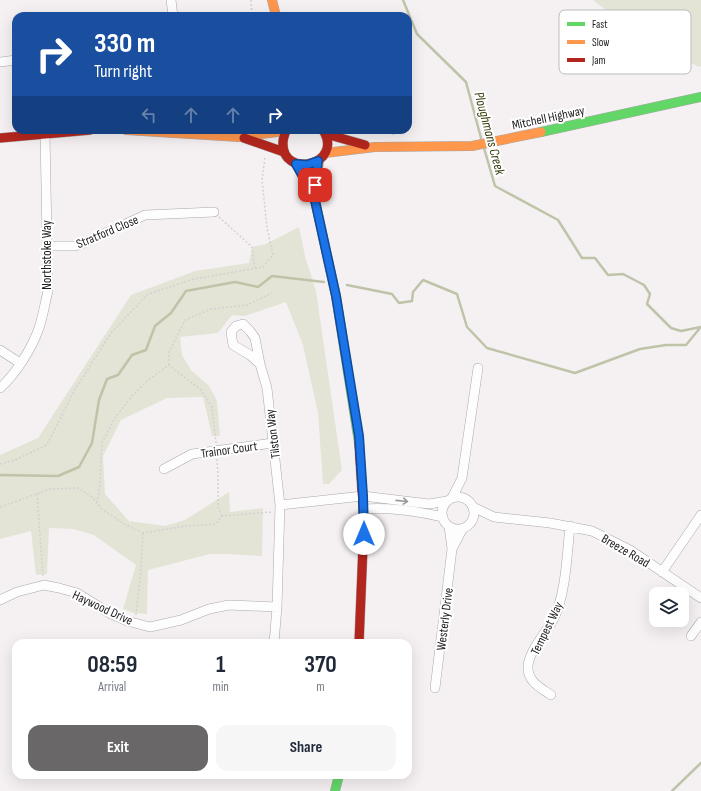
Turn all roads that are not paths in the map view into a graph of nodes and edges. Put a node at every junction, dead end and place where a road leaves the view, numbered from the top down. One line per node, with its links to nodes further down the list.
1 (171, 0): 3 (street)
2 (272, 0): 4 (main road)
3 (172, 12)
4 (275, 12)
5 (12, 60): 6 (street)
6 (0, 62)
7 (701, 97): 17 (main road, Mitchell Highway)
8 (30, 134): 16 (main road)
9 (45, 134): 24 (street, Northstoke Way)
10 (191, 134): 15 (main road)
11 (259, 134): 15 (main road)
12 (284, 134): 18 (main road)
13 (325, 134): 19 (main road)
14 (331, 134): 17 (main road, Mitchell Highway)
15 (239, 137): 18 (main road)
16 (0, 138)
17 (375, 147): 19 (main road, Mitchell Highway)
18 (284, 152): 21 (main road)
19 (325, 153): 20 (main road)
20 (318, 161): 21 (main road); 22 (main road)
21 (296, 164): 22 (main road)
22 (314, 196): 33 (main road)
23 (214, 212): 24 (street, Stratford Close)
24 (47, 246): 26 (street, Northstoke Way)
25 (0, 350): 26 (street)
26 (20, 363): 29 (street, Northstoke Way)
27 (260, 364): 30 (street, Tilston Way)
28 (478, 368): 32 (street)
29 (0, 388)
30 (273, 443): 31 (street, Trainor Court); 37 (street, Tilston Way)
31 (164, 470)
32 (462, 478): 34 (street); 35 (street)
33 (363, 496): 34 (street, one-way to 34); 37 (street); 38 (main road)
34 (450, 499): 35 (street); 40 (street)
35 (467, 499): 36 (street)
36 (473, 507): 41 (street, Breeze Road); 42 (street)
37 (280, 508): 49 (street, Tilston Way)
38 (364, 509): 40 (street); 53 (main road)
39 (701, 515): 46 (street)
40 (443, 517): 43 (street)
41 (494, 517): 42 (street, Breeze Road); 44 (street, Breeze Road)
42 (466, 525): 43 (street); 45 (street, Westerly Drive)
43 (449, 526): 45 (street, Westerly Drive)
44 (570, 526): 46 (street, Breeze Road); 55 (street, Tempest Way)
45 (452, 550): 54 (street, Westerly Drive)
46 (662, 572): 47 (street, Breeze Road)
47 (701, 598)
48 (0, 600): 49 (street, Haywood Drive)
49 (277, 607): 52 (street, Tilston Way)
50 (701, 622): 51 (street)
51 (691, 636)
52 (274, 639)
53 (359, 639)
54 (435, 688)
55 (551, 695)
56 (338, 779): 57 (main road)
57 (335, 791)

